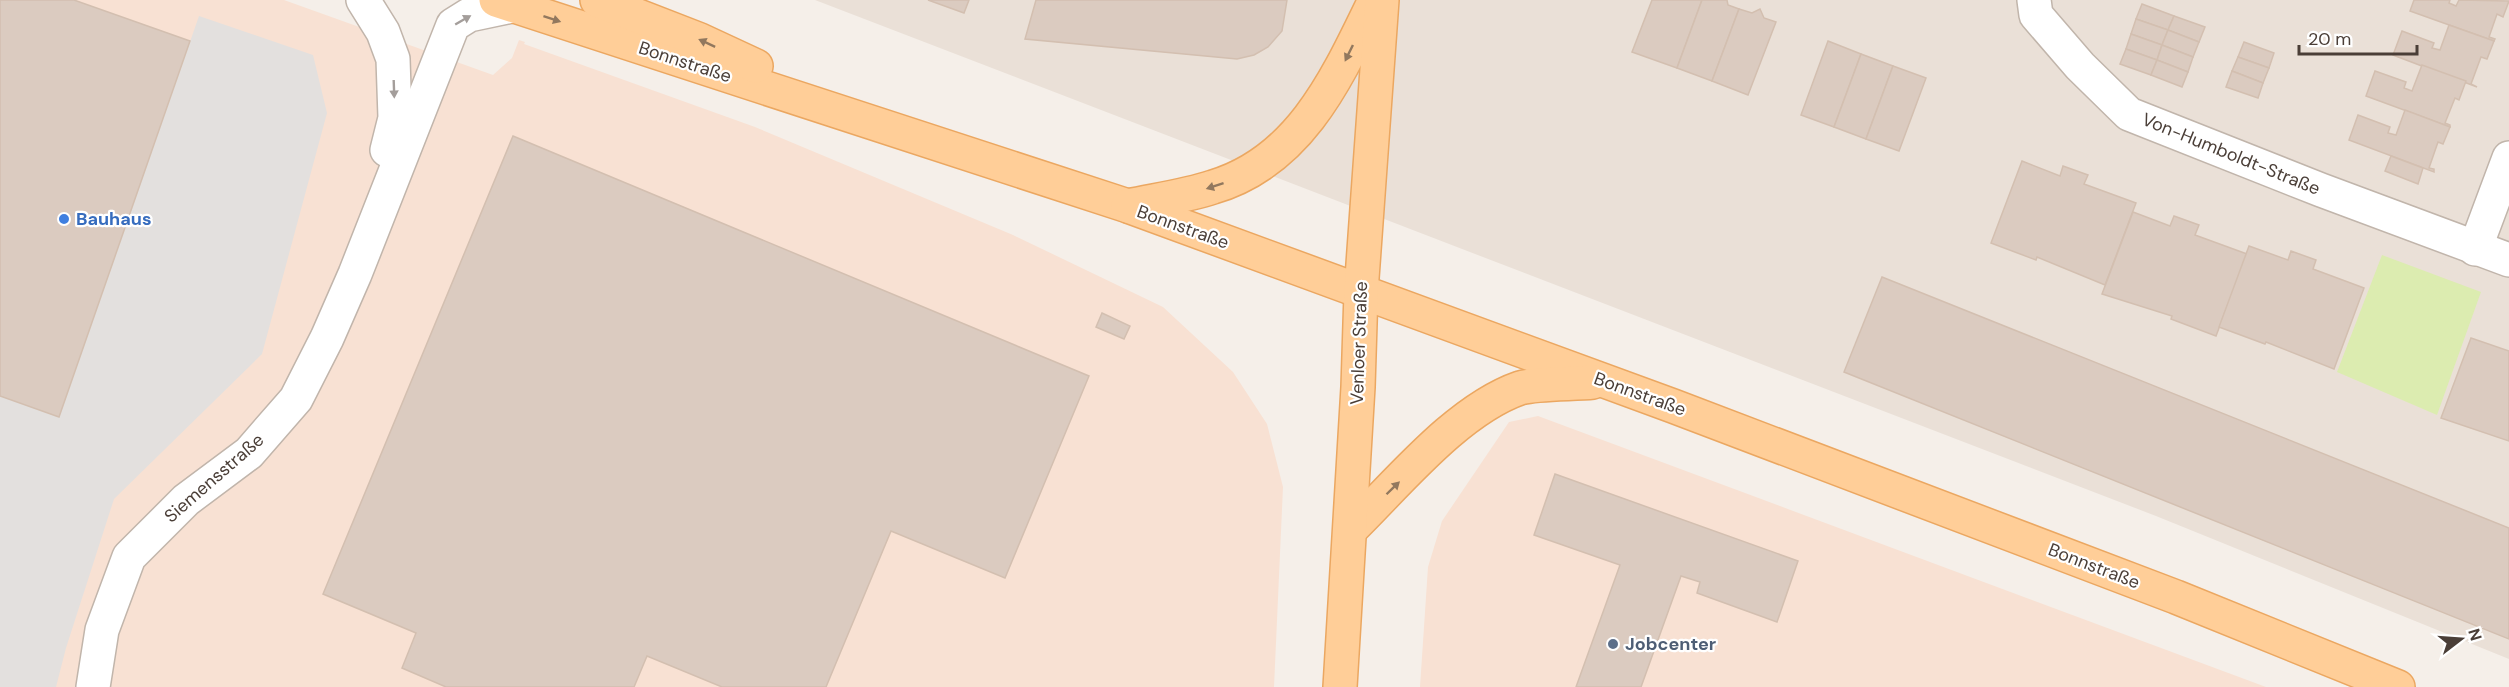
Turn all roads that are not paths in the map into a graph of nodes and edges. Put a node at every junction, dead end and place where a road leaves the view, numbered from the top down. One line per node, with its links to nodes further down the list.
1 (363, 0): 12 (street, Siemensstraße, one-way to 12)
2 (597, 0): 7 (main road, Bonnstraße, one-way to 2)
3 (1375, 0): 9 (main road, one-way to 9)
4 (1382, 0): 13 (main road, Venloer Straße)
5 (2034, 0): 10 (street, Von-Humboldt-Straße)
6 (504, 3): 7 (main road, Bonnstraße, one-way to 7); 12 (street, Siemensstraße, one-way to 6)
7 (874, 122): 9 (main road, Bonnstraße)
8 (2509, 158): 10 (street)
9 (1128, 206): 13 (main road, Bonnstraße)
10 (2475, 249): 11 (street, Von-Humboldt-Straße)
11 (2509, 260)
12 (355, 274): 16 (street, Siemensstraße)
13 (1360, 292): 14 (main road, Bonnstraße); 15 (main road, Venloer Straße)
14 (1604, 381): 15 (main road, one-way to 14); 18 (main road, Bonnstraße)
15 (1351, 529): 17 (main road, Venloer Straße)
16 (93, 687)
17 (1340, 687)
18 (2398, 687)

